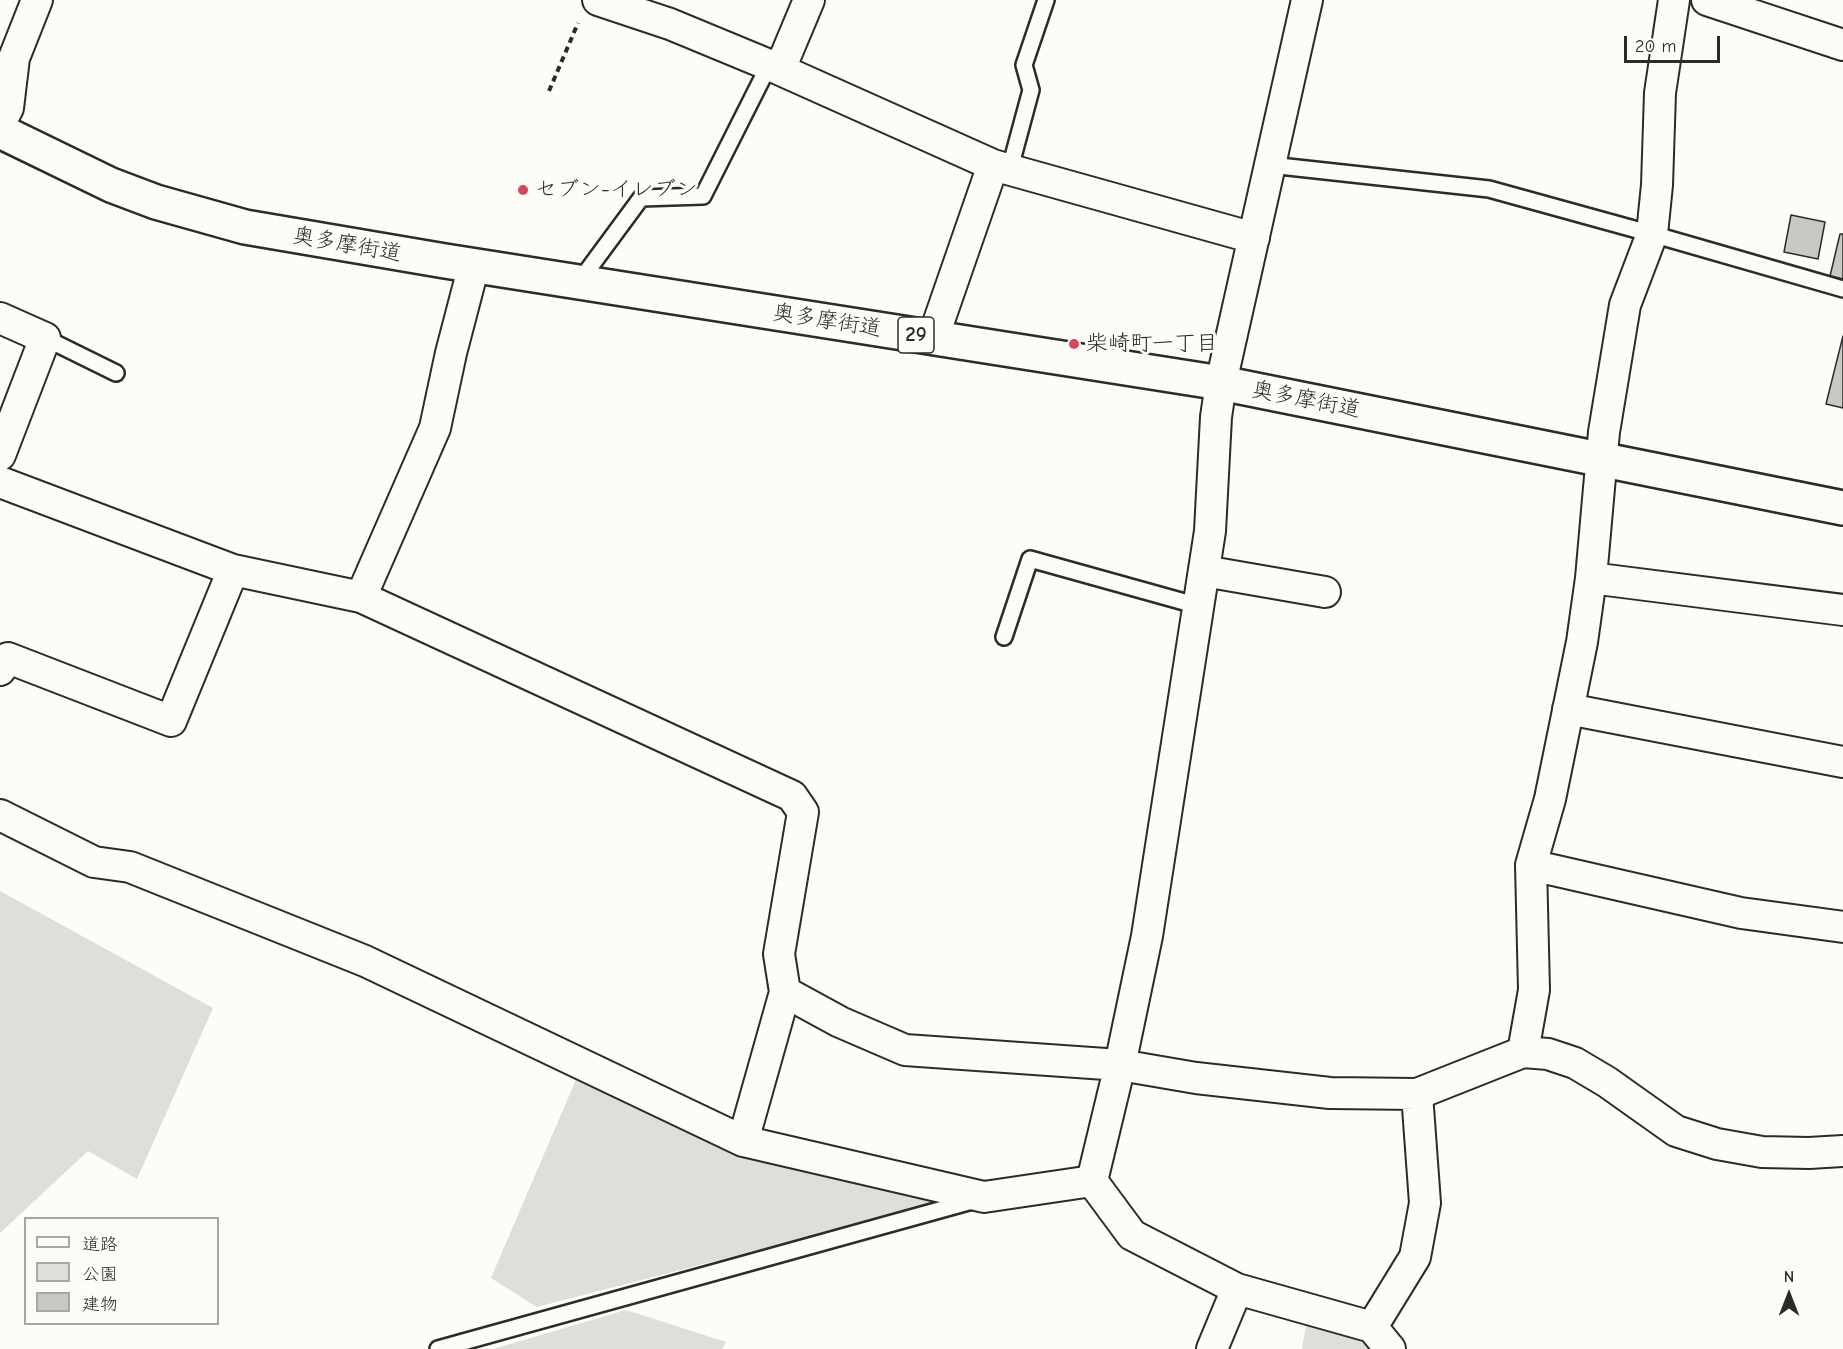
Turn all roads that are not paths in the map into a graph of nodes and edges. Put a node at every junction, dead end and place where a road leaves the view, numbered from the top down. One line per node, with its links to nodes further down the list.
1 (37, 0): 10 (street)
2 (809, 0): 9 (street)
3 (1046, 0): 13 (lane)
4 (1307, 0): 12 (street)
5 (1674, 0): 14 (street)
6 (1707, 0): 8 (street)
7 (588, 10): 9 (street)
8 (1843, 45)
9 (774, 67): 13 (street); 17 (lane)
10 (0, 123)
11 (0, 131): 16 (main road, 奥多摩街道 / 29)
12 (1270, 165): 14 (lane); 15 (street)
13 (1001, 167): 15 (street); 21 (street)
14 (1652, 234): 18 (lane); 25 (street)
15 (1254, 238): 23 (street)
16 (474, 264): 17 (main road, 奥多摩街道 / 29); 32 (street)
17 (579, 282): 21 (main road, 奥多摩街道 / 29)
18 (1843, 290)
19 (0, 318): 20 (street)
20 (45, 338): 22 (lane); 24 (street)
21 (933, 338): 23 (main road, 奥多摩街道 / 29)
22 (116, 373)
23 (1221, 383): 25 (main road, 奥多摩街道 / 29); 29 (street)
24 (0, 455)
25 (1602, 460): 27 (main road, 奥多摩街道 / 29); 30 (street)
26 (0, 482): 28 (street)
27 (1843, 508)
28 (233, 570): 32 (street); 36 (street)
29 (1204, 571): 31 (street); 33 (street)
30 (1591, 579): 34 (street); 37 (street)
31 (1325, 592)
32 (361, 597): 42 (street)
33 (1199, 604): 35 (lane); 44 (street)
34 (1843, 610)
35 (1004, 637)
36 (0, 670)
37 (1568, 709): 38 (street); 40 (street)
38 (1843, 762)
39 (0, 815): 46 (street)
40 (1531, 865): 41 (street); 43 (street)
41 (1843, 927)
42 (785, 992): 44 (street); 46 (street)
43 (1523, 1052): 45 (street); 47 (street)
44 (1120, 1065): 45 (street); 48 (street)
45 (1417, 1094): 51 (street)
46 (743, 1141): 49 (street)
47 (1843, 1150)
48 (1092, 1181): 49 (street); 50 (street)
49 (984, 1197): 52 (lane)
50 (1237, 1289): 51 (street); 53 (street)
51 (1381, 1338)
52 (438, 1348)
53 (1212, 1349)

